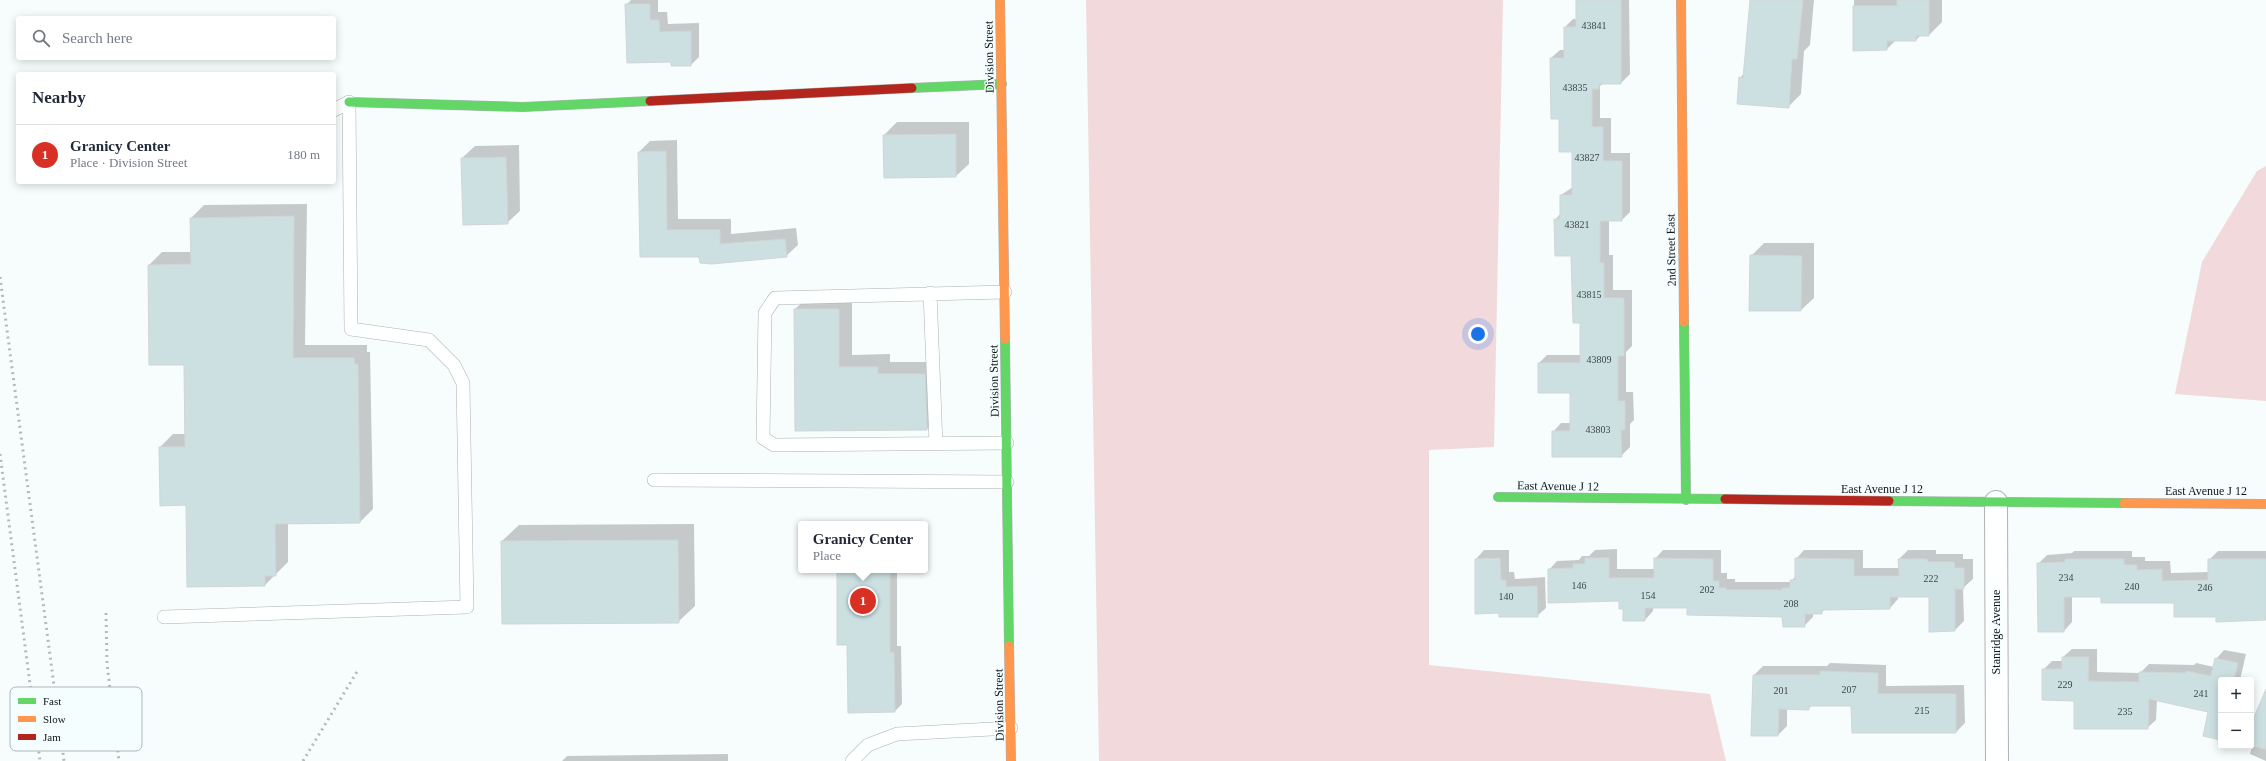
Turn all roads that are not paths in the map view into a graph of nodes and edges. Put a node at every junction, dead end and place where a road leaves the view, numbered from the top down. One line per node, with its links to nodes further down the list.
1 (1000, 0): 3 (street, Division Street)
2 (1681, 0): 13 (street, 2nd Street East)
3 (1002, 84): 4 (street); 6 (street, Division Street)
4 (349, 102): 5 (lane); 16 (lane)
5 (336, 109)
6 (1005, 292): 7 (lane); 8 (street, Division Street)
7 (930, 293): 9 (lane); 9 (lane)
8 (1007, 443): 9 (lane); 11 (street, Division Street)
9 (936, 444)
10 (654, 480): 11 (lane)
11 (1007, 482): 17 (street, Division Street)
12 (1498, 497): 13 (street, East Avenue J 12)
13 (1686, 500): 14 (street, East Avenue J 12)
14 (1996, 502): 15 (street, East Avenue J 12); 20 (street, Stanridge Avenue)
15 (2266, 504)
16 (164, 617)
17 (1011, 728): 18 (lane); 19 (street, Division Street)
18 (852, 761)
19 (1011, 761)
20 (1996, 761)

